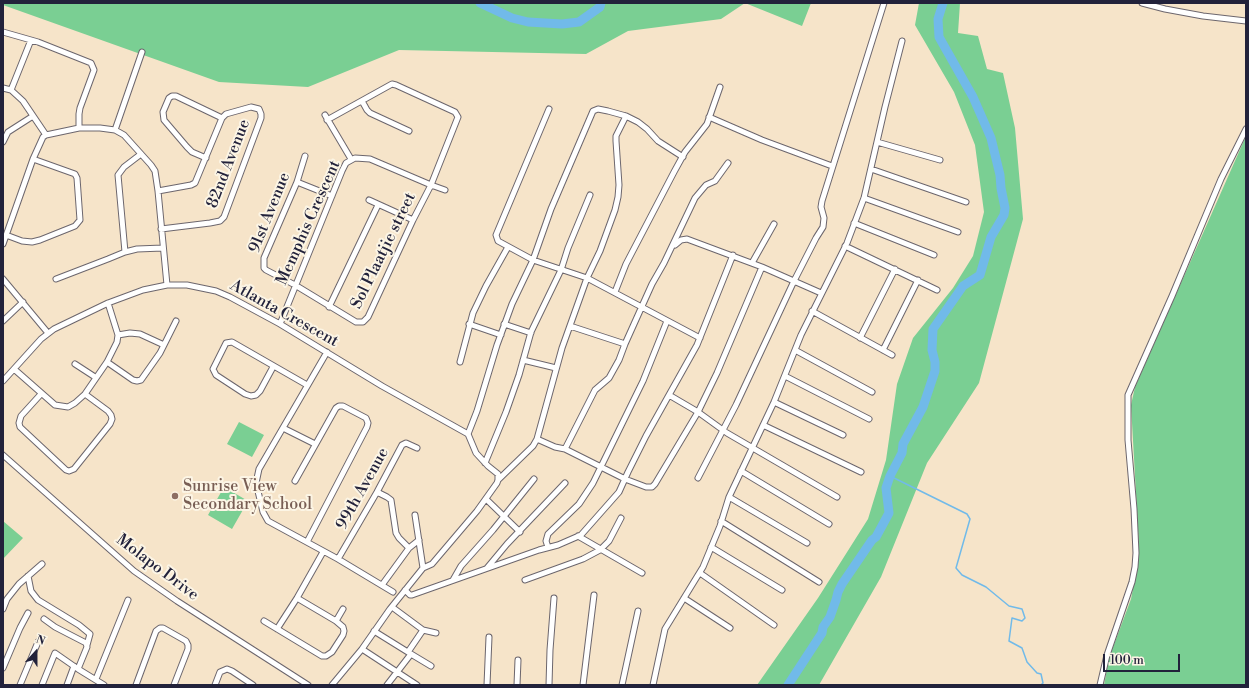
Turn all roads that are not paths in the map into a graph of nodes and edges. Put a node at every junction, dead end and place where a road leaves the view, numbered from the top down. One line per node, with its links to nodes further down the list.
1 (884, 3): 34 (street)
2 (1142, 3): 3 (street)
3 (1246, 21)
4 (3, 32): 5 (street)
5 (31, 40): 10 (street); 18 (street)
6 (902, 41): 25 (street)
7 (142, 52): 20 (street)
8 (720, 87): 15 (street)
9 (3, 88): 10 (street)
10 (11, 90): 13 (street)
11 (362, 101): 21 (street); 31 (street); 37 (street, Sol Plaatjie street)
12 (548, 110): 54 (street)
13 (33, 116): 22 (street); 23 (street)
14 (626, 116): 28 (street); 60 (street); 65 (street)
15 (709, 117): 28 (street); 34 (street)
16 (222, 118): 29 (street, 82nd Avenue); 29 (street); 49 (street, 82nd Avenue)
17 (3, 128): 22 (street)
18 (79, 128): 20 (street); 23 (street)
19 (1246, 129): 219 (street)
20 (115, 130): 26 (street)
21 (409, 131)
22 (8, 132): 24 (street)
23 (46, 135): 30 (street)
24 (3, 142)
25 (877, 142): 32 (street); 35 (street)
26 (141, 154): 39 (street); 57 (street)
27 (305, 156): 36 (street, 91st Avenue)
28 (683, 157): 73 (street)
29 (206, 158): 39 (street, 82nd Avenue)
30 (34, 159): 51 (street); 51 (street)
31 (351, 159): 37 (street, Memphis Crescent); 41 (street, Memphis Crescent)
32 (940, 160)
33 (728, 163): 55 (street)
34 (832, 166): 69 (street)
35 (871, 169): 42 (street); 44 (street)
36 (297, 182): 41 (street); 71 (street, 91st Avenue)
37 (431, 185): 38 (street, Memphis Crescent); 46 (street, Sol Plaatjie street)
38 (445, 190)
39 (158, 191): 49 (street)
40 (590, 195): 64 (street)
41 (332, 196): 71 (street, Memphis Crescent)
42 (864, 198): 47 (street); 50 (street)
43 (368, 200): 45 (street)
44 (966, 202)
45 (378, 205): 46 (street); 77 (street)
46 (413, 220): 77 (street, Sol Plaatjie street)
47 (854, 223): 53 (street); 59 (street)
48 (774, 224): 61 (street)
49 (161, 229): 56 (street)
50 (958, 232)
51 (6, 235): 52 (street)
52 (3, 244)
53 (846, 246): 63 (street); 74 (street)
54 (508, 247): 60 (street); 84 (street)
55 (672, 247): 58 (street); 78 (street)
56 (163, 248): 57 (street); 70 (street)
57 (125, 252): 67 (street)
58 (733, 255): 61 (street); 91 (street)
59 (934, 255)
60 (533, 260): 64 (street); 85 (street)
61 (752, 263): 62 (street)
62 (762, 267): 69 (street); 115 (street)
63 (895, 269): 68 (street); 92 (street)
64 (561, 270): 65 (street); 88 (street)
65 (588, 278): 73 (street); 86 (street)
66 (3, 279): 75 (street)
67 (56, 280)
68 (918, 280): 72 (street); 96 (street)
69 (794, 281): 74 (street); 119 (street)
70 (166, 285): 76 (street, Atlanta Crescent); 83 (street, Atlanta Crescent)
71 (295, 285): 77 (street, Sol Plaatjie street); 83 (street, Memphis Crescent)
72 (937, 290)
73 (614, 292): 78 (street)
74 (821, 293): 79 (street)
75 (23, 302): 80 (street); 87 (street)
76 (108, 303): 87 (street, Atlanta Crescent); 89 (street)
77 (329, 306)
78 (641, 306): 82 (street); 93 (street)
79 (812, 312): 92 (street); 95 (street)
80 (3, 321)
81 (176, 321): 94 (street)
82 (667, 321): 91 (street); 129 (street)
83 (280, 324): 97 (street, Atlanta Crescent)
84 (470, 324): 90 (street); 101 (street)
85 (504, 324): 88 (street); 90 (street)
86 (570, 326): 93 (street); 104 (street)
87 (48, 333): 105 (street, Atlanta Crescent)
88 (531, 333): 99 (street)
89 (118, 335): 94 (street); 100 (street)
90 (500, 335): 120 (street)
91 (700, 338): 113 (street)
92 (860, 338): 96 (street)
93 (625, 344): 126 (street)
94 (164, 345): 100 (street)
95 (795, 350): 106 (street); 110 (street)
96 (883, 350): 98 (street)
97 (327, 352): 109 (street); 120 (street, Atlanta Crescent)
98 (892, 355)
99 (523, 360): 104 (street); 128 (street)
100 (107, 362): 107 (street)
101 (460, 362)
102 (75, 364): 107 (street)
103 (273, 367): 103 (street); 109 (street)
104 (556, 368): 122 (street)
105 (14, 369): 108 (street, Atlanta Crescent); 111 (street)
106 (785, 376): 114 (street); 116 (street)
107 (96, 377): 112 (street)
108 (3, 381)
109 (307, 386): 118 (street)
110 (872, 392)
111 (41, 394): 112 (street); 112 (street)
112 (85, 394)
113 (669, 395): 115 (street); 134 (street)
114 (774, 402): 117 (street); 121 (street)
115 (698, 412): 119 (street); 134 (street)
116 (869, 419)
117 (763, 425): 124 (street); 131 (street)
118 (283, 428): 123 (street); 150 (street)
119 (722, 430): 124 (street); 132 (street)
120 (468, 434): 128 (street)
121 (843, 435)
122 (537, 439): 126 (street); 135 (street)
123 (315, 444): 136 (street); 150 (street)
124 (752, 447): 130 (street); 140 (street)
125 (417, 448): 138 (street, 99th Avenue)
126 (565, 449): 129 (street)
127 (3, 455): 201 (street, Molapo Drive)
128 (485, 463): 135 (street)
129 (601, 467): 134 (street); 154 (street)
130 (741, 471): 139 (street); 146 (street)
131 (861, 472)
132 (698, 478)
133 (534, 479): 143 (street)
134 (625, 479): 148 (street)
135 (498, 480): 141 (street)
136 (295, 481)
137 (565, 483): 147 (street)
138 (377, 492): 153 (street); 157 (street, 99th Avenue)
139 (729, 497): 145 (street); 151 (street)
140 (837, 497)
141 (486, 499): 143 (street); 159 (street)
142 (416, 515): 149 (street)
143 (504, 517): 147 (street); 164 (street)
144 (621, 518): 155 (street)
145 (721, 521): 152 (street); 166 (street)
146 (828, 524)
147 (520, 532): 160 (street)
148 (578, 536): 154 (street); 155 (street)
149 (419, 540): 153 (street); 159 (street)
150 (307, 542): 156 (street)
151 (808, 543)
152 (711, 547): 162 (street); 169 (street)
153 (409, 548): 167 (street)
154 (548, 548): 160 (street)
155 (600, 550): 161 (street); 165 (street)
156 (323, 552): 157 (street); 172 (street)
157 (338, 559): 167 (street)
158 (42, 564): 163 (street)
159 (423, 568): 168 (street)
160 (487, 568): 164 (street)
161 (642, 573)
162 (700, 573): 174 (street); 184 (street)
163 (28, 576): 177 (street); 192 (street)
164 (452, 580): 168 (street)
165 (525, 580)
166 (818, 582)
167 (382, 585): 170 (street)
168 (405, 590): 176 (street)
169 (782, 590)
170 (393, 592)
171 (594, 595): 216 (street)
172 (297, 598): 183 (street); 186 (street)
173 (554, 598): 215 (street)
174 (684, 598): 185 (street); 218 (street)
175 (128, 600): 200 (street)
176 (392, 607): 187 (street); 188 (street)
177 (3, 609)
178 (343, 609): 183 (street)
179 (638, 611): 217 (street)
180 (28, 613): 198 (street)
181 (44, 619): 192 (street)
182 (264, 621): 186 (street)
183 (336, 621): 186 (street)
184 (774, 625)
185 (730, 628)
186 (277, 629)
187 (423, 630): 189 (street); 194 (street)
188 (374, 631): 193 (street); 194 (street)
189 (436, 633)
190 (489, 637): 213 (street)
191 (38, 642): 202 (street)
192 (87, 645): 197 (street)
193 (362, 649): 199 (street); 210 (street)
194 (410, 653): 196 (street); 199 (street)
195 (518, 660): 214 (street)
196 (431, 666)
197 (76, 667): 200 (street); 203 (street); 204 (street)
198 (3, 668)
199 (397, 672): 211 (street); 212 (street)
200 (96, 679): 205 (street)
201 (306, 684)
202 (20, 685)
203 (42, 685)
204 (67, 685)
205 (104, 685)
206 (136, 685): 207 (street)
207 (174, 685)
208 (215, 685): 209 (street)
209 (253, 685)
210 (332, 685)
211 (387, 685)
212 (417, 685)
213 (487, 685)
214 (517, 685)
215 (549, 685)
216 (583, 685)
217 (622, 685)
218 (653, 685)
219 (1100, 685)

